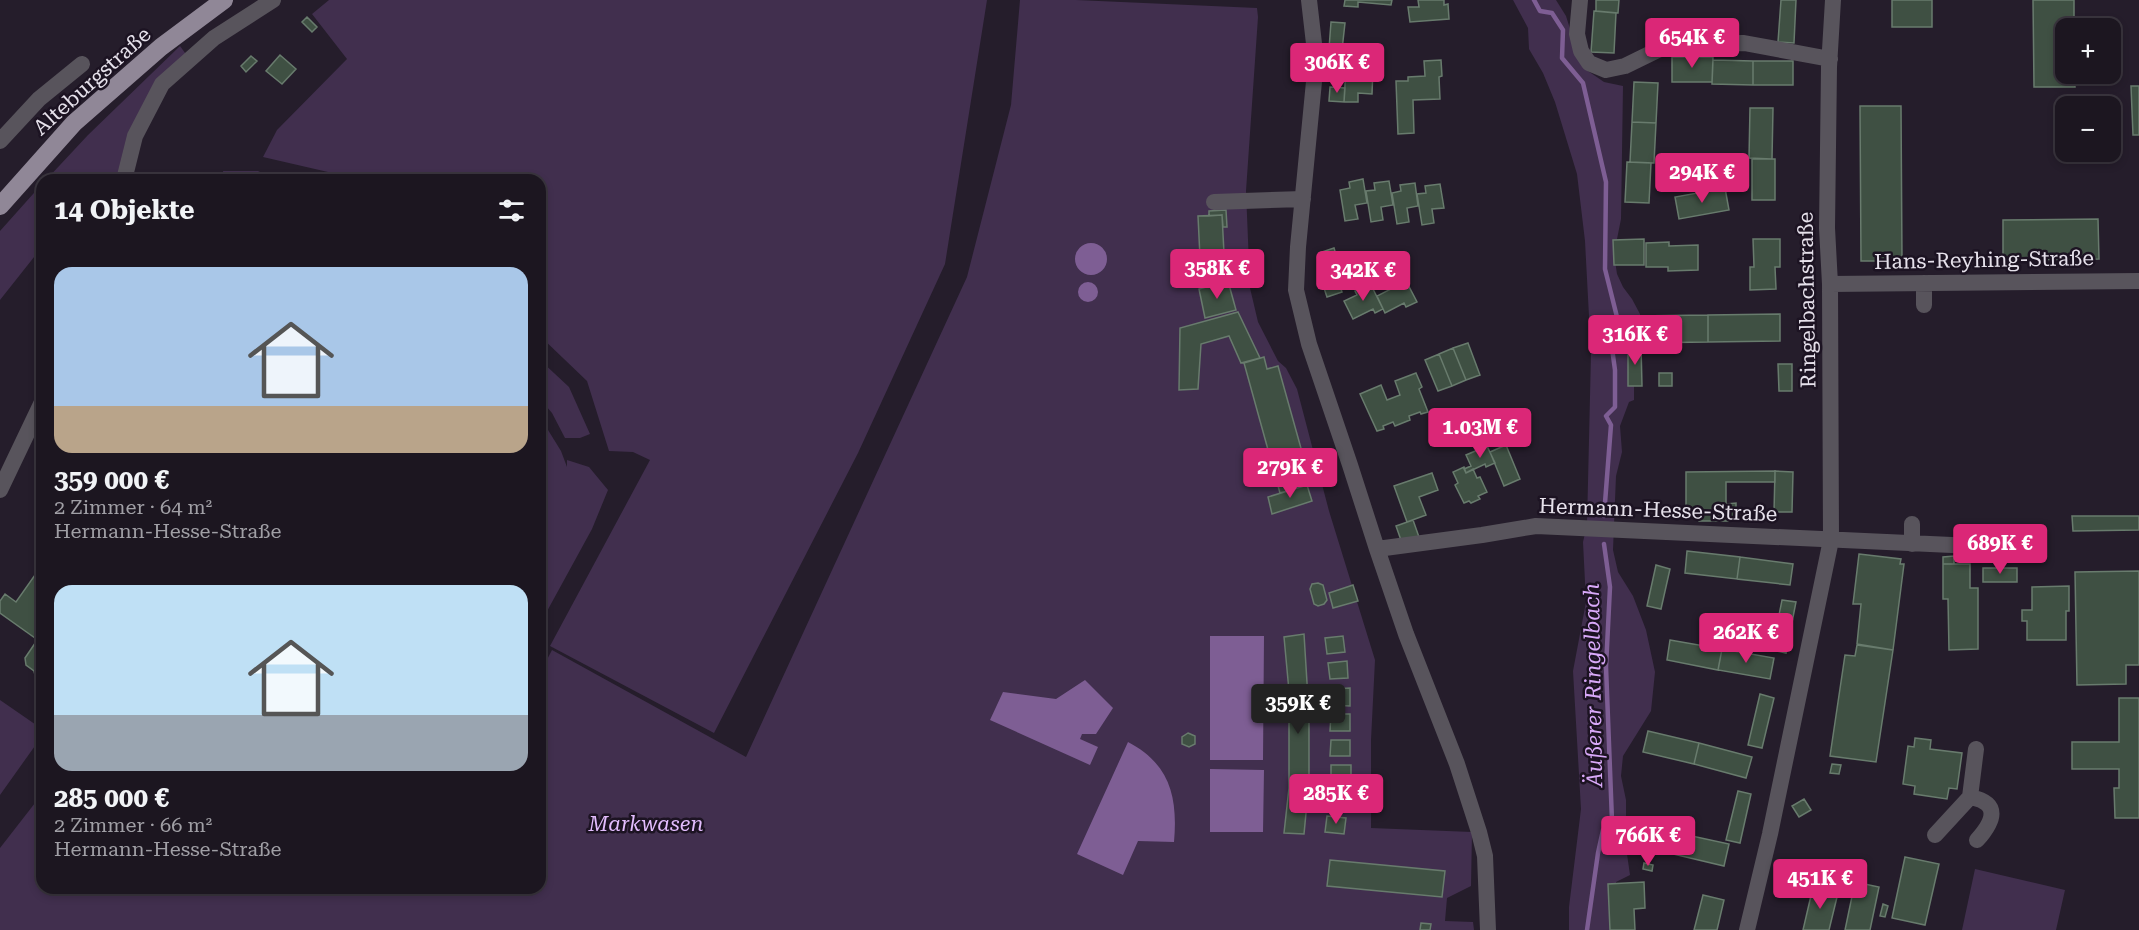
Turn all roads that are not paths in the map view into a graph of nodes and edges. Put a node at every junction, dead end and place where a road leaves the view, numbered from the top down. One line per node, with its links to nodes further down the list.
1 (224, 0): 12 (main road, Alteburgstraße)
2 (273, 0): 9 (street)
3 (1309, 0): 10 (street)
4 (1580, 0): 6 (street)
5 (1833, 0): 6 (street, Ringelbachstraße)
6 (1830, 59): 15 (street, Ringelbachstraße)
7 (82, 64): 8 (street)
8 (0, 141)
9 (126, 174)
10 (1303, 199): 11 (street); 23 (street)
11 (1214, 202)
12 (0, 206)
13 (2139, 281): 14 (street, Hans-Reyhing-Straße)
14 (1924, 283): 15 (street, Hans-Reyhing-Straße); 16 (street)
15 (1830, 284): 20 (street, Ringelbachstraße)
16 (1924, 305)
17 (36, 415): 18 (street)
18 (0, 490)
19 (1912, 524): 21 (street)
20 (1831, 540): 21 (street); 23 (street, Hermann-Hesse-Straße); 29 (street, Ringelbachstraße)
21 (1912, 544): 22 (street)
22 (2017, 548)
23 (1377, 549): 28 (street)
24 (1976, 749): 25 (street)
25 (1970, 797): 26 (street); 27 (street)
26 (1935, 835)
27 (1977, 840)
28 (1488, 930)
29 (1747, 930)

